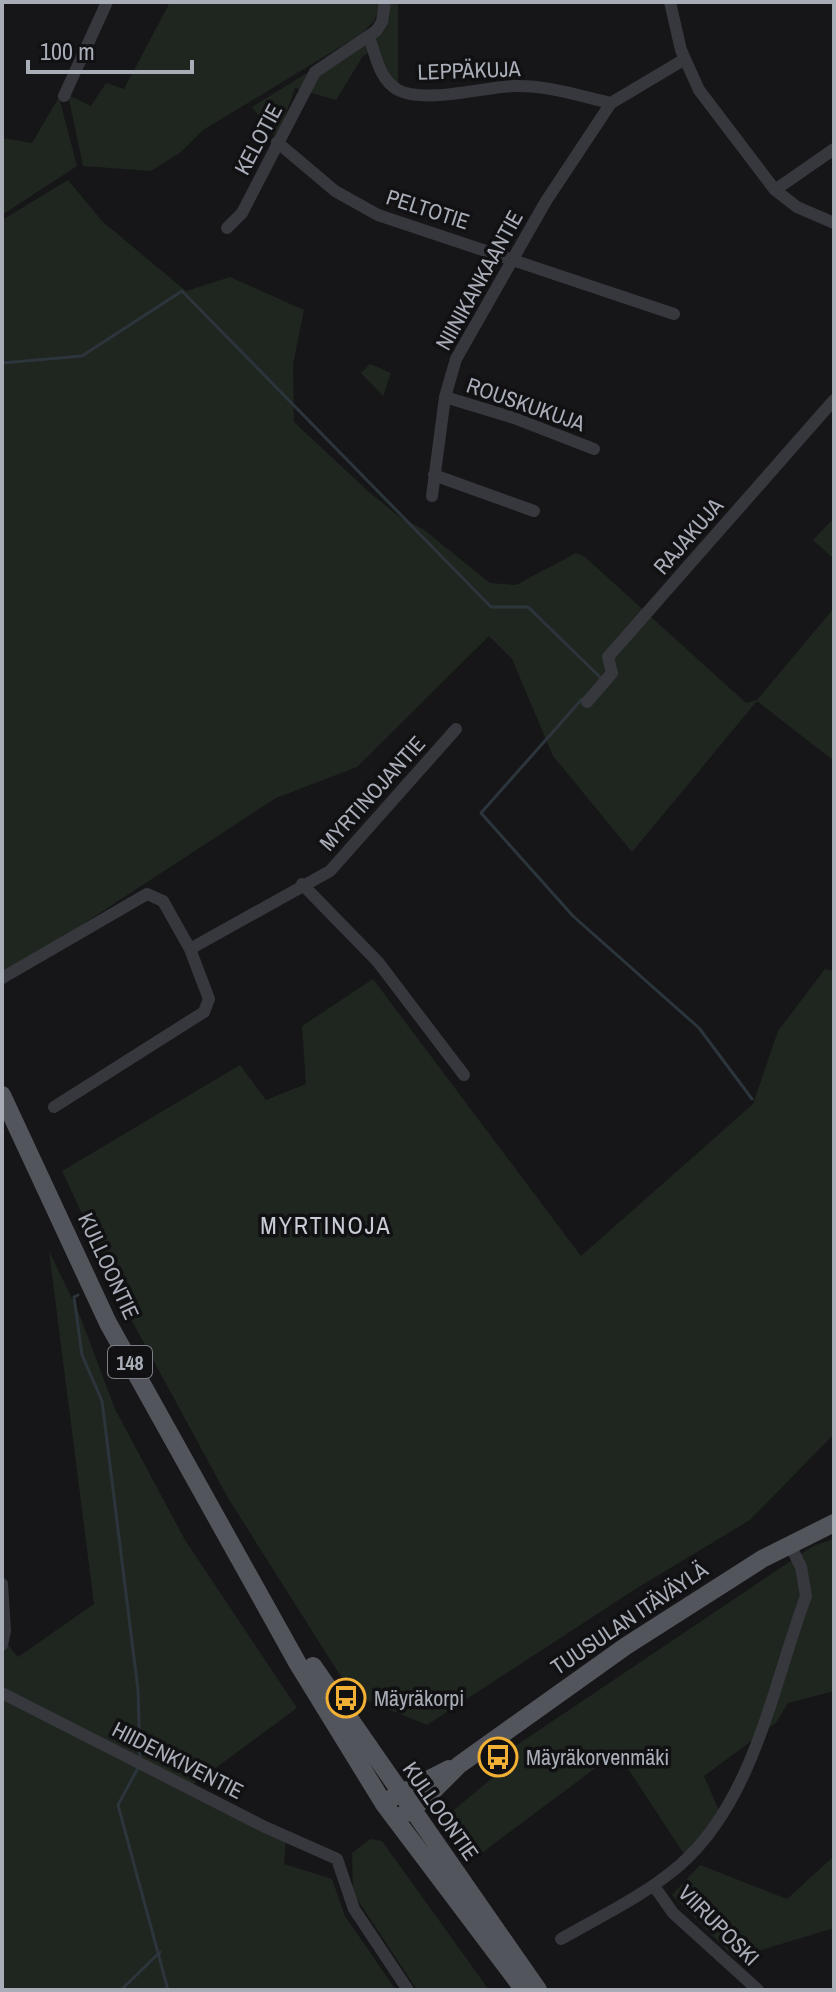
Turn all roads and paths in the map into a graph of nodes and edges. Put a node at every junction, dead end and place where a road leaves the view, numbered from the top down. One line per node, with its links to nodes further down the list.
1 (107, 2): 6 (street)
2 (385, 2): 4 (street)
3 (670, 2): 5 (street)
4 (369, 37): 7 (street, LEPPÄKUJA); 8 (street, KELOTIE)
5 (685, 59): 7 (street); 10 (street)
6 (64, 96)
7 (611, 103): 13 (street, NIINIKANKAANTIE)
8 (277, 142): 12 (street, KELOTIE); 13 (street, PELTOTIE)
9 (834, 149): 10 (street)
10 (775, 190): 11 (street)
11 (834, 223)
12 (227, 228)
13 (512, 258): 14 (street, PELTOTIE); 15 (street, NIINIKANKAANTIE)
14 (674, 314)
15 (445, 397): 17 (street, ROUSKUKUJA); 18 (street, NIINIKANKAANTIE)
16 (834, 400): 21 (street, RAJAKUJA)
17 (594, 449)
18 (434, 475): 19 (street, NIINIKANKAANTIE); 20 (street)
19 (432, 496)
20 (534, 511)
21 (587, 702)
22 (456, 729): 23 (street, MYRTINOJANTIE)
23 (302, 884): 24 (street, MYRTINOJANTIE); 26 (street)
24 (190, 949): 25 (street); 28 (street)
25 (2, 978)
26 (464, 1075)
27 (2, 1095): 35 (main road, KULLOONTIE / 148)
28 (54, 1107)
29 (834, 1523): 30 (main road, TUUSULAN ITÄVÄYLÄ)
30 (790, 1545): 34 (main road, TUUSULAN ITÄVÄYLÄ); 37 (street)
31 (2, 1584): 32 (street)
32 (2, 1645)
33 (2, 1693): 39 (street, HIIDENKIVENTIE)
34 (459, 1765): 35 (main road, TUUSULAN ITÄVÄYLÄ); 36 (main road, TUUSULAN ITÄVÄYLÄ)
35 (391, 1799): 36 (main road, KULLOONTIE / 148)
36 (403, 1815): 40 (main road, KULLOONTIE / 148); 41 (main road, KULLOONTIE / 148)
37 (654, 1886): 38 (street); 42 (street, VIIRUPOSKI)
38 (561, 1939)
39 (408, 1990)
40 (524, 1990)
41 (538, 1990)
42 (758, 1990)

